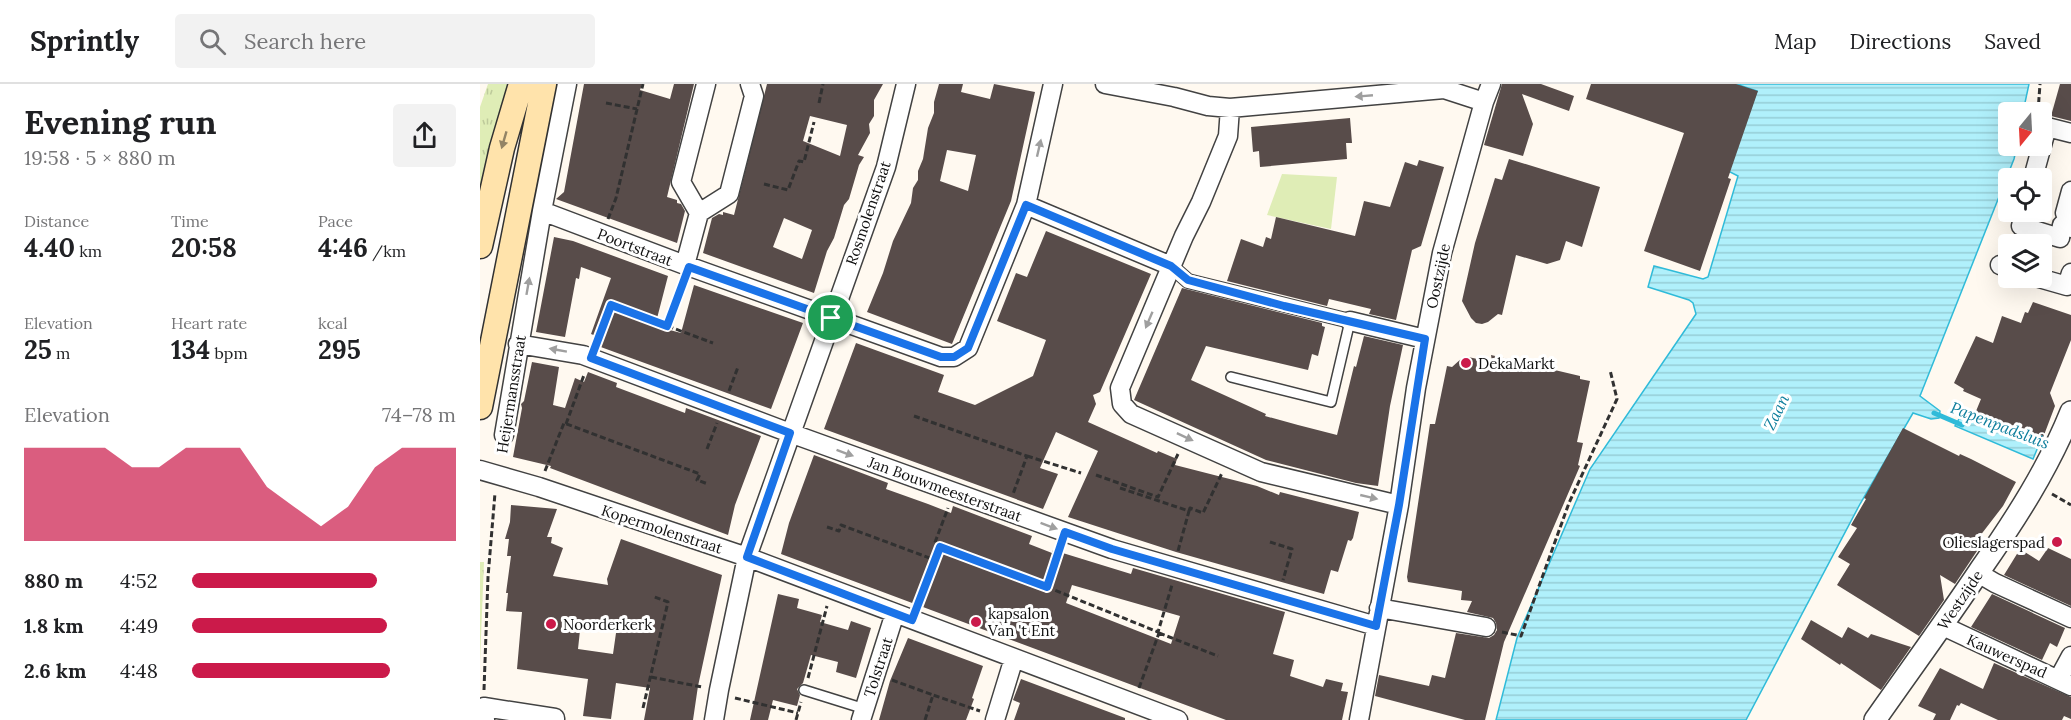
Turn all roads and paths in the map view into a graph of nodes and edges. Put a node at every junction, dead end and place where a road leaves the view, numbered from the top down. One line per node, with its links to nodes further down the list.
1 (521, 84): 32 (main road, one-way to 32)
2 (544, 84): 47 (main road, Heijermansstraat)
3 (567, 84): 26 (street, Heijermansstraat)
4 (643, 84): 19 (path)
5 (706, 84): 27 (street)
6 (750, 84): 27 (street)
7 (823, 84): 17 (path)
8 (906, 84): 37 (street, Rosmolenstraat)
9 (1053, 84): 25 (street, one-way to 9)
10 (1105, 84): 13 (street)
11 (1491, 84): 14 (street, Oostzijde)
12 (2040, 84): 15 (path)
13 (1175, 91): 18 (street)
14 (1484, 102): 18 (street, one-way to 18); 40 (street, Oostzijde)
15 (2039, 102)
16 (606, 103): 19 (path)
17 (819, 103)
18 (1230, 108): 34 (street)
19 (637, 109): 31 (path)
20 (814, 122): 23 (path)
21 (2071, 133): 22 (street)
22 (2036, 168)
23 (764, 184)
24 (2071, 191): 28 (street)
25 (1026, 205): 34 (street); 37 (street, Poortstraat)
26 (542, 211): 31 (street, Poortstraat); 42 (street, Heijermansstraat, one-way to 26)
27 (699, 213): 33 (street)
28 (2071, 215)
29 (2021, 222): 30 (street)
30 (2071, 228)
31 (603, 234): 33 (street, Poortstraat)
32 (480, 246)
33 (687, 266): 37 (street, Poortstraat); 39 (path)
34 (1171, 266): 38 (street); 54 (street, one-way to 54)
35 (2071, 273): 36 (street)
36 (2052, 282)
37 (831, 318): 52 (street, Rosmolenstraat)
38 (1350, 321): 40 (street); 46 (lane)
39 (667, 326): 41 (path); 43 (path)
40 (1425, 339): 65 (street, Oostzijde)
41 (713, 343)
42 (518, 344): 43 (street, Jan Bouwmeesterstraat, one-way to 42); 53 (street, Heijermansstraat)
43 (591, 358): 48 (street, Jan Bouwmeesterstraat); 51 (path)
44 (738, 367): 48 (path)
45 (1610, 370): 84 (path)
46 (1231, 377)
47 (480, 407)
48 (723, 408): 52 (street, Jan Bouwmeesterstraat); 55 (path)
49 (914, 416): 56 (path)
50 (2069, 423): 75 (street, Westzijde)
51 (566, 424): 61 (path); 62 (path)
52 (790, 433): 64 (street, Jan Bouwmeesterstraat, one-way to 64); 72 (street, Rosmolenstraat)
53 (504, 435)
54 (1186, 437): 57 (street); 60 (path)
55 (707, 449)
56 (1027, 456): 59 (path); 66 (path)
57 (1229, 457): 65 (street, one-way to 65); 67 (path)
58 (489, 473): 62 (street, Kopermolenstraat); 98 (path, Heijermansstraat)
59 (1081, 473)
60 (1096, 475)
61 (708, 484)
62 (539, 487): 72 (street, Kopermolenstraat)
63 (1120, 488): 67 (path)
64 (954, 492): 66 (street, Jan Bouwmeesterstraat); 71 (path)
65 (1399, 505): 81 (street, Oostzijde)
66 (1008, 511): 69 (street, Jan Bouwmeesterstraat, one-way to 69)
67 (1189, 511): 74 (path)
68 (827, 527): 73 (path)
69 (1065, 532): 74 (street, Jan Bouwmeesterstraat); 76 (path)
70 (1270, 542): 79 (path)
71 (940, 547): 73 (path); 76 (path)
72 (747, 557): 77 (street, Kopermolenstraat); 93 (street, Rosmolenstraat)
73 (935, 560): 80 (path)
74 (1175, 567): 79 (street, Jan Bouwmeesterstraat); 85 (path)
75 (1978, 573): 82 (street); 83 (street, Westzijde)
76 (1047, 587): 85 (path)
77 (832, 589): 80 (street, Kopermolenstraat); 92 (path)
78 (652, 596): 90 (path)
79 (1278, 597): 81 (street, Jan Bouwmeesterstraat)
80 (904, 616): 88 (street, Kopermolenstraat); 89 (street, Tolstraat)
81 (1377, 617): 84 (street, Jan Bouwmeesterstraat); 106 (street, Oostzijde)
82 (2071, 618)
83 (1943, 626): 91 (street, Kauwerspad); 107 (street, Westzijde)
84 (1486, 627)
85 (1159, 633): 86 (path); 95 (path)
86 (1218, 656)
87 (2071, 656): 91 (street)
88 (1014, 658): 95 (street, Kopermolenstraat); 100 (street)
89 (876, 675): 94 (path); 99 (street, Tolstraat)
90 (651, 677): 93 (path); 96 (path)
91 (2065, 683)
92 (804, 690): 97 (path); 99 (lane)
93 (718, 692): 97 (path); 102 (street, Rosmolenstraat)
94 (933, 695): 100 (path); 104 (path)
95 (1133, 703): 105 (street, Kopermolenstraat)
96 (644, 708)
97 (798, 713): 103 (path)
98 (484, 714): 101 (street)
99 (863, 715)
100 (995, 718)
101 (555, 720)
102 (714, 720)
103 (795, 720)
104 (925, 720)
105 (1178, 720)
106 (1359, 720)
107 (1876, 720)

